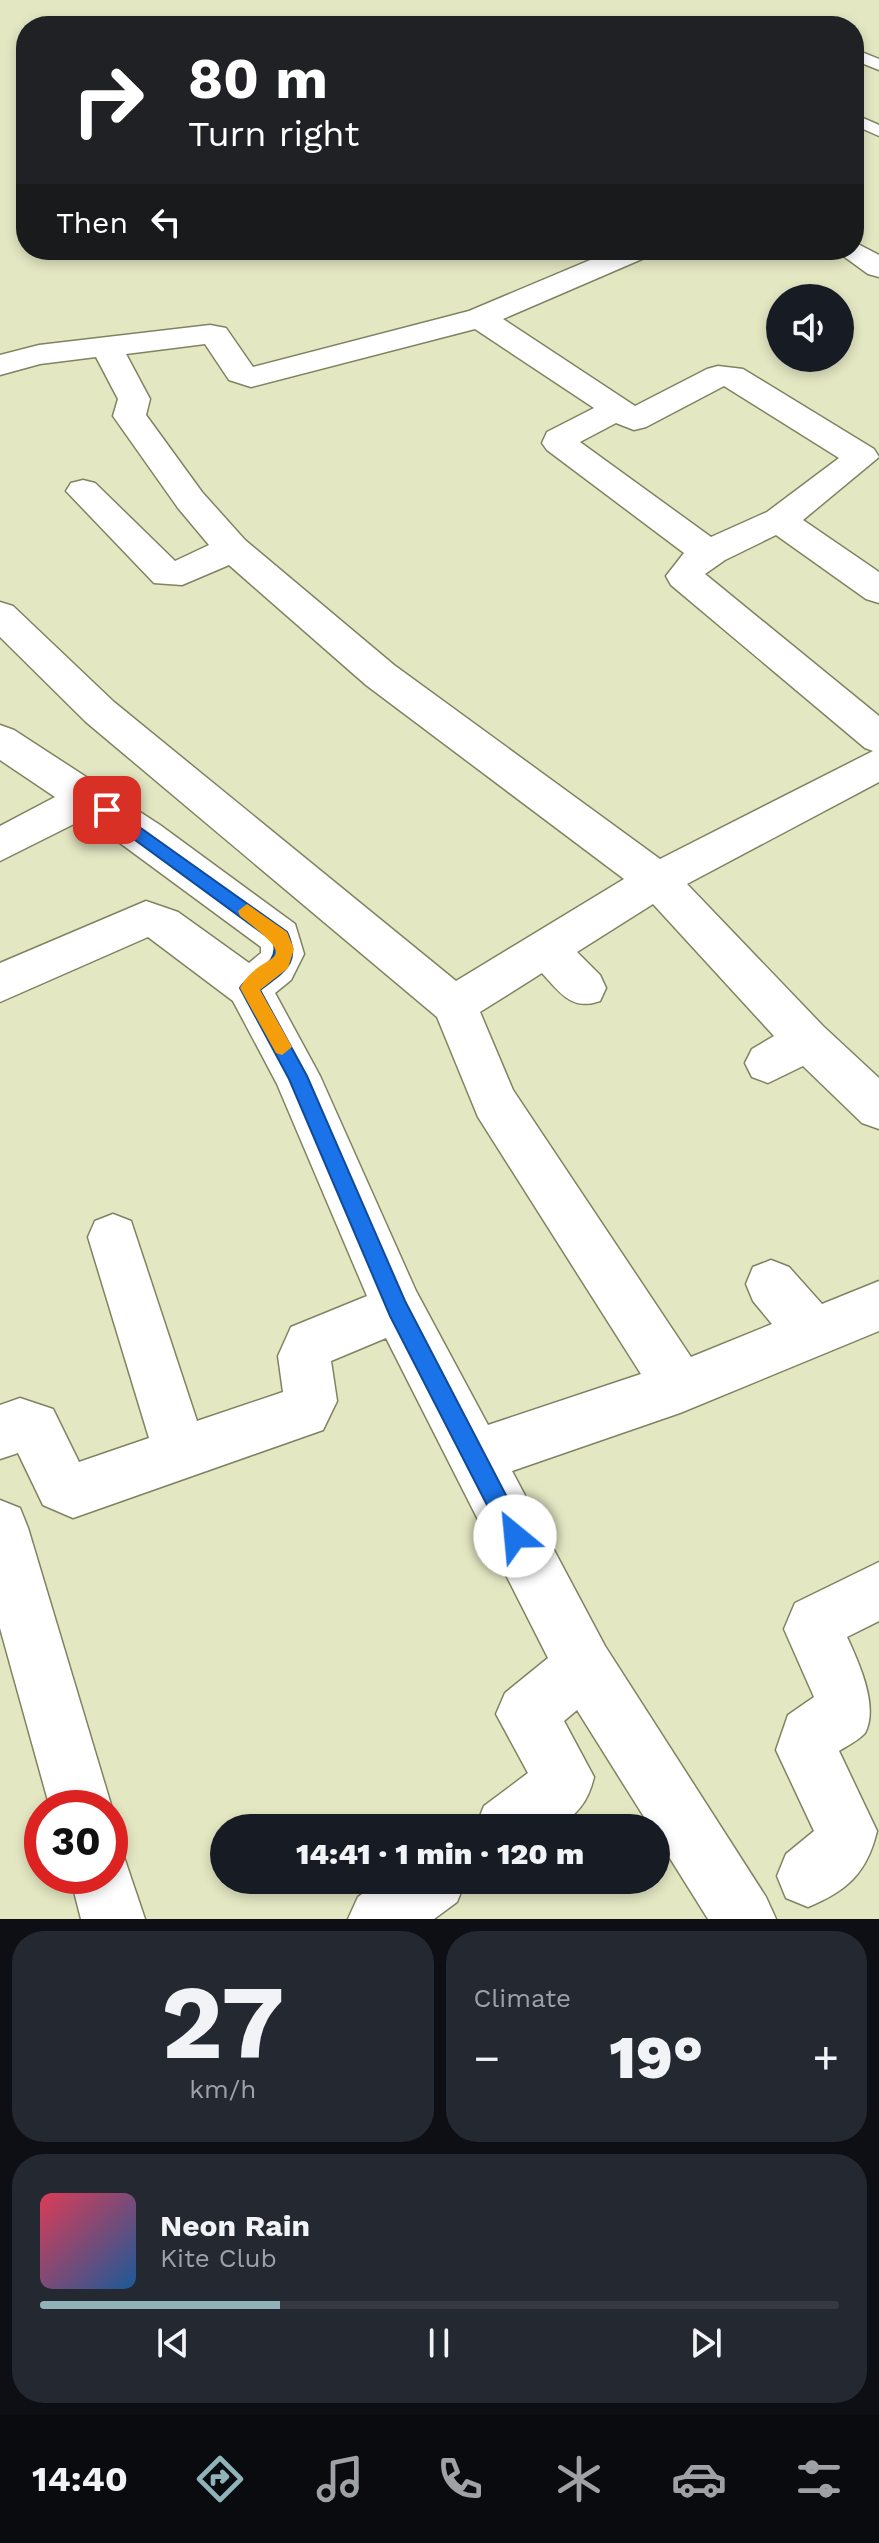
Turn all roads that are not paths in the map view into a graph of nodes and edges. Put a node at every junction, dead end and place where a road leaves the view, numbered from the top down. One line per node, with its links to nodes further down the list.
1 (616, 260): 2 (street)
2 (480, 318): 3 (street); 5 (street)
3 (106, 346): 4 (street); 9 (street)
4 (0, 365)
5 (616, 410): 6 (street); 10 (street)
6 (871, 462): 8 (street)
7 (83, 491): 9 (street)
8 (779, 520): 10 (street); 11 (street)
9 (232, 548): 18 (street)
10 (710, 554): 13 (street)
11 (879, 590)
12 (0, 615): 23 (street)
13 (879, 738)
14 (0, 740): 16 (street)
15 (879, 764): 18 (street)
16 (88, 798): 17 (street); 21 (street)
17 (0, 845)
18 (657, 880): 19 (street); 24 (street)
19 (546, 949): 22 (street); 23 (street)
20 (0, 983): 21 (street)
21 (249, 988): 30 (street)
22 (584, 988)
23 (454, 1005): 32 (street)
24 (807, 1040): 25 (street); 26 (street)
25 (768, 1063)
26 (879, 1108)
27 (113, 1237): 34 (street)
28 (771, 1284): 31 (street)
29 (879, 1306): 31 (street)
30 (398, 1308): 34 (street); 35 (street)
31 (813, 1333): 32 (street)
32 (680, 1387): 35 (street)
33 (0, 1432): 34 (street)
34 (181, 1454)
35 (474, 1457): 38 (street)
36 (0, 1528): 39 (street)
37 (879, 1590): 41 (street)
38 (584, 1667): 40 (street); 46 (street)
39 (76, 1790)
40 (524, 1814)
41 (808, 1876)
42 (106, 1894): 44 (street)
43 (415, 1894): 45 (street)
44 (113, 1919)
45 (380, 1919)
46 (744, 1919)

